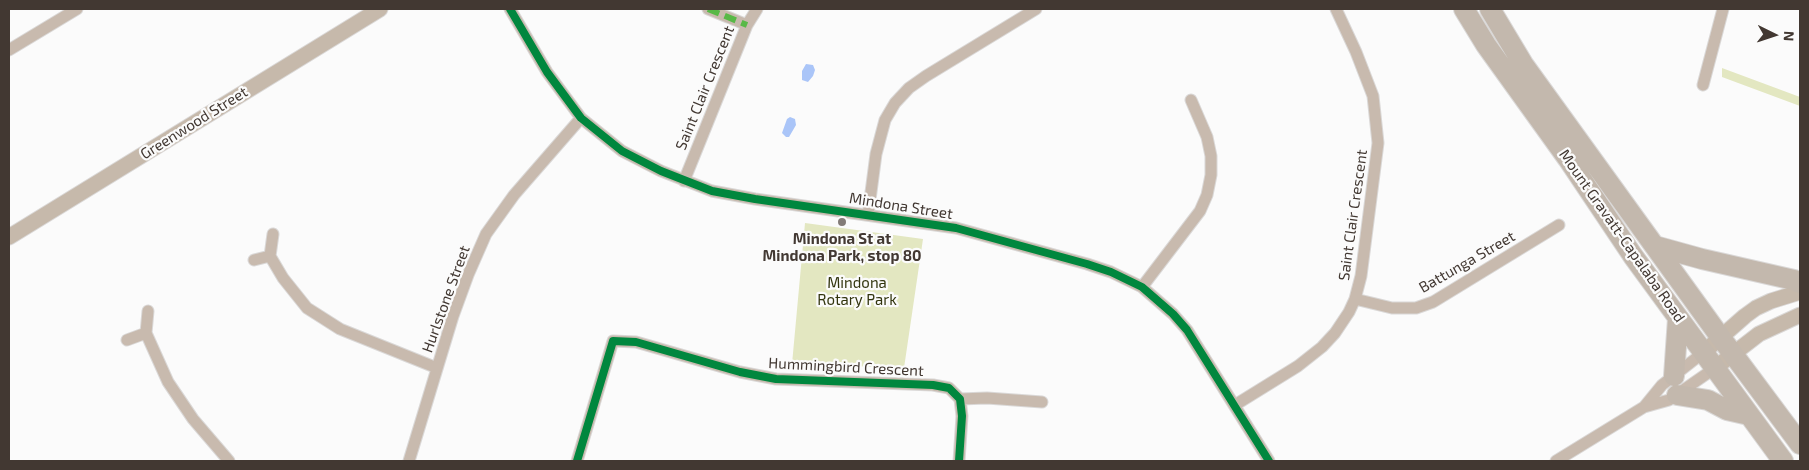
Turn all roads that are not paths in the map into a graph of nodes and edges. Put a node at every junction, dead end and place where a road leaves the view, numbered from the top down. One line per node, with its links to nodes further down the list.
1 (77, 9): 12 (street)
2 (380, 9): 20 (street, Greenwood Street)
3 (510, 9): 15 (street, Mindona Street)
4 (708, 9): 11 (street)
5 (757, 9): 11 (street, Saint Clair Crescent)
6 (1036, 9): 17 (street)
7 (1336, 9): 27 (street, Saint Clair Crescent)
8 (1464, 9): 30 (highway, Mount Gravatt-Capalaba Road)
9 (1490, 9): 21 (highway, Mount Gravatt-Capalaba Road)
10 (1723, 9): 13 (street)
11 (747, 25): 16 (street, Saint Clair Crescent)
12 (9, 50)
13 (1703, 85)
14 (1190, 100): 25 (street)
15 (581, 118): 16 (street, Mindona Street); 36 (street, Hurlstone Street)
16 (684, 181): 17 (street, Mindona Street)
17 (868, 215): 25 (street, Mindona Street)
18 (1559, 225): 27 (street, Battunga Street)
19 (273, 234): 22 (street)
20 (9, 237)
21 (1654, 246): 24 (highway); 32 (highway, Mount Gravatt-Capalaba Road)
22 (270, 256): 23 (street); 36 (street)
23 (254, 260)
24 (1800, 283)
25 (1142, 287): 40 (street, Mindona Street)
26 (1800, 292): 32 (street)
27 (1355, 299): 40 (street, Saint Clair Crescent)
28 (148, 311): 31 (street)
29 (1800, 315): 34 (street)
30 (1678, 318): 35 (highway, Mount Gravatt-Capalaba Road); 37 (highway)
31 (146, 333): 33 (street); 44 (street)
32 (1721, 338): 34 (highway, Mount Gravatt-Capalaba Road); 35 (street)
33 (127, 340)
34 (1733, 354): 35 (street); 43 (highway, Mount Gravatt-Capalaba Road)
35 (1710, 360): 37 (street); 37 (street); 42 (highway, Mount Gravatt-Capalaba Road)
36 (437, 368): 45 (street, Hurlstone Street)
37 (1676, 385): 41 (street); 41 (street); 42 (highway)
38 (960, 399): 39 (street); 46 (street, Hummingbird Crescent); 47 (street)
39 (1042, 402)
40 (1235, 405): 48 (street, Mindona Street)
41 (1644, 407): 49 (street)
42 (1749, 415): 50 (highway, Mount Gravatt-Capalaba Road)
43 (1800, 444)
44 (229, 461)
45 (408, 461)
46 (577, 461)
47 (959, 461)
48 (1269, 461)
49 (1556, 461)
50 (1783, 461)

